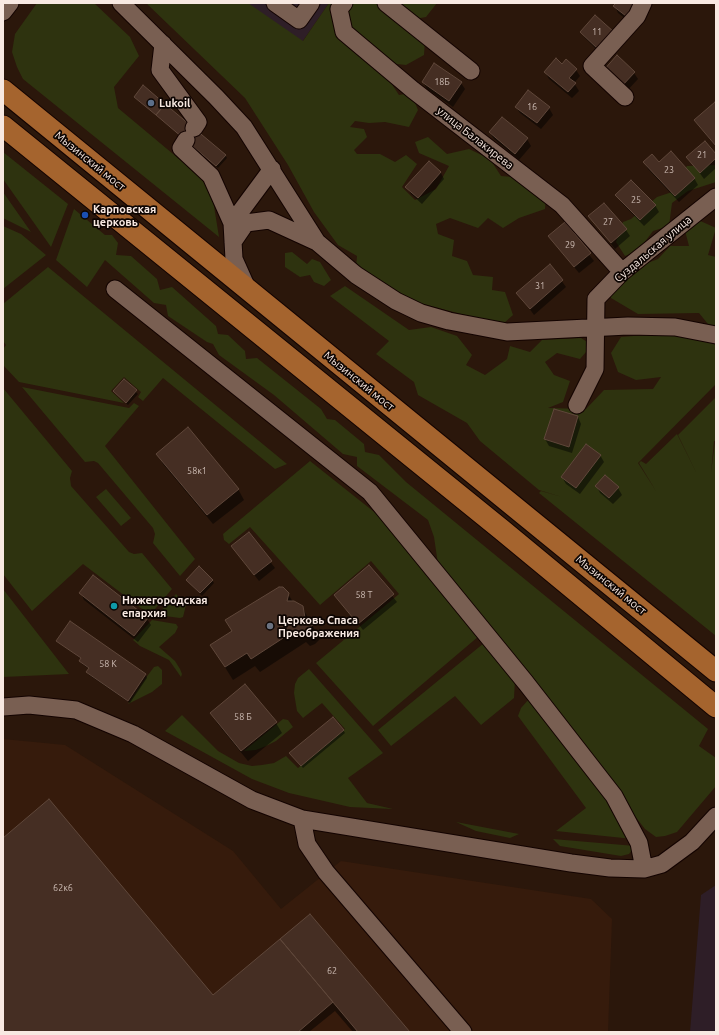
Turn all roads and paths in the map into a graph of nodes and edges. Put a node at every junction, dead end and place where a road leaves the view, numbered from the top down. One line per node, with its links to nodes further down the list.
1 (10, 3): 8 (street)
2 (121, 3): 9 (street)
3 (275, 3): 4 (street)
4 (311, 3)
5 (344, 3): 19 (street, улица Балакирева)
6 (386, 3): 10 (street)
7 (643, 3): 12 (street)
8 (3, 12)
9 (163, 44): 14 (street); 16 (street)
10 (471, 71)
11 (3, 90): 21 (main road, Мызинский мост)
12 (624, 97)
13 (3, 126): 27 (main road)
14 (272, 169): 16 (street); 18 (street)
15 (716, 197): 19 (street, Суздальская улица)
16 (232, 224): 17 (street)
17 (233, 242): 18 (street); 21 (street)
18 (317, 242): 22 (street)
19 (622, 272): 22 (street, Суздальская улица)
20 (115, 289): 30 (street)
21 (247, 290): 25 (main road, Мызинский мост)
22 (597, 328): 23 (street); 24 (street, Суздальская улица)
23 (716, 335)
24 (577, 405)
25 (716, 671)
26 (3, 707): 29 (street)
27 (716, 707)
28 (716, 816): 30 (street)
29 (302, 819): 30 (street); 31 (street)
30 (644, 869)
31 (463, 1032)

